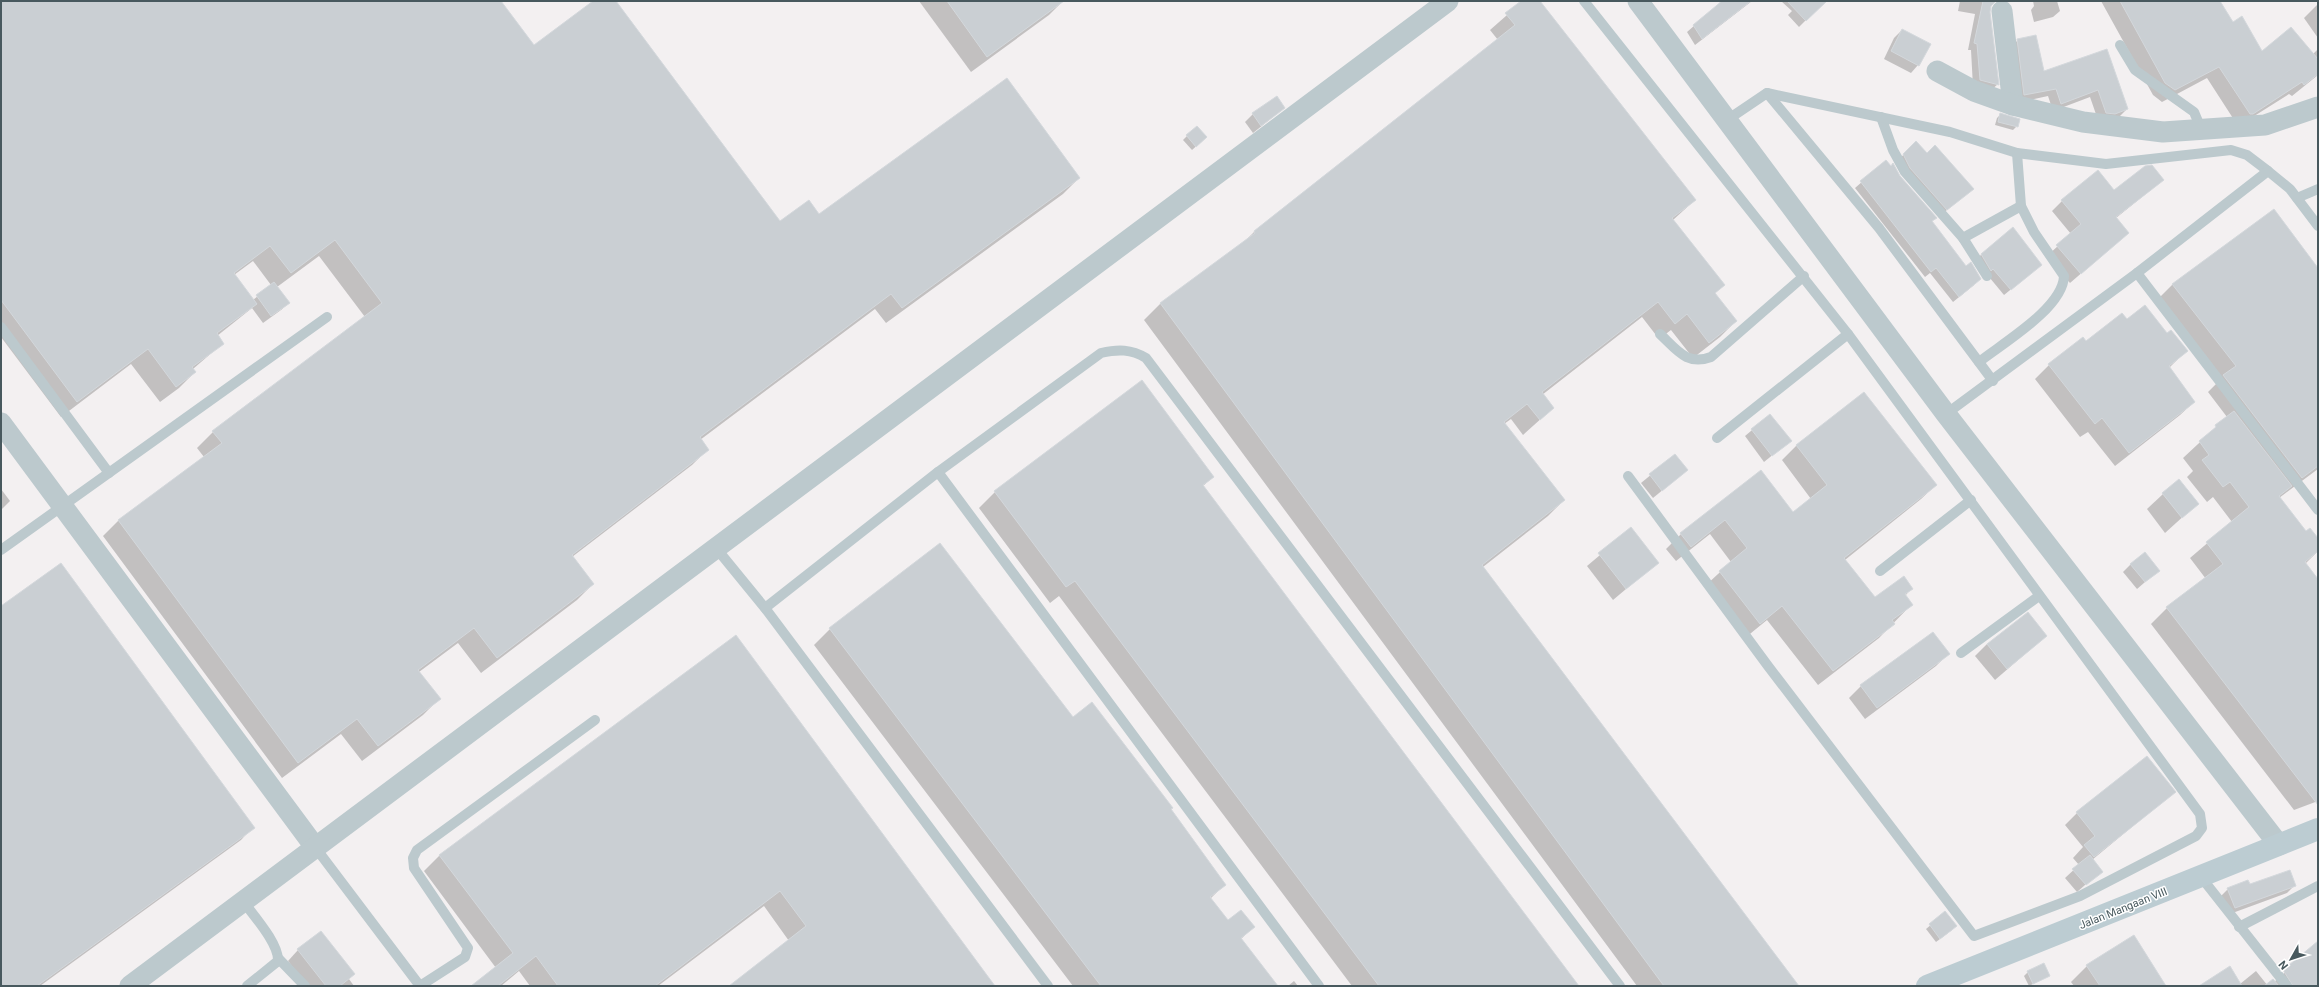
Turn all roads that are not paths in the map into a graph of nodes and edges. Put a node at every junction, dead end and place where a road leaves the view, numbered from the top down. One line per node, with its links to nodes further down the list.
1 (1448, 1): 38 (street)
2 (1584, 1): 21 (lane)
3 (1638, 1): 11 (street)
4 (2002, 11): 8 (street)
5 (2120, 45): 12 (lane)
6 (1937, 70): 8 (street)
7 (1767, 93): 10 (lane); 11 (lane); 27 (lane)
8 (2013, 105): 12 (street)
9 (2318, 107): 12 (street)
10 (1881, 117): 13 (lane); 19 (lane)
11 (1727, 120): 29 (street)
12 (2202, 131)
13 (2017, 153): 14 (lane); 17 (lane)
14 (2268, 171): 16 (lane); 20 (lane)
15 (2318, 189): 16 (lane)
16 (2297, 198): 18 (lane)
17 (2021, 206): 19 (lane); 27 (lane)
18 (2318, 226)
19 (1963, 238): 22 (lane)
20 (2137, 273): 28 (lane); 37 (lane)
21 (1804, 276): 25 (lane); 26 (lane)
22 (1987, 276)
23 (327, 317): 33 (lane)
24 (1, 327): 33 (lane)
25 (1660, 334)
26 (1848, 334): 31 (lane); 35 (lane)
27 (1979, 362): 28 (lane)
28 (1993, 380): 29 (lane)
29 (1946, 414): 46 (street)
30 (1, 423): 36 (street)
31 (1717, 438)
32 (938, 472): 42 (lane); 58 (lane); 59 (lane)
33 (109, 473): 36 (lane)
34 (1628, 476): 41 (lane)
35 (1971, 500): 40 (lane); 41 (lane)
36 (63, 506): 39 (lane); 47 (street)
37 (2318, 510)
38 (716, 548): 42 (lane); 47 (street)
39 (1, 550)
40 (1880, 571)
41 (2039, 596): 43 (lane)
42 (764, 608): 57 (lane)
43 (1961, 653)
44 (596, 720): 56 (lane)
45 (2318, 829): 46 (street, Jalan Mangaan VIII)
46 (2279, 845): 48 (street, Jalan Mangaan VIII)
47 (315, 847): 50 (street); 56 (lane)
48 (2202, 877): 51 (lane); 60 (street, Jalan Mangaan VIII)
49 (2318, 886): 51 (lane)
50 (244, 901): 52 (lane); 53 (street)
51 (2239, 927): 61 (lane)
52 (278, 958): 54 (lane); 55 (lane)
53 (130, 986)
54 (247, 986)
55 (305, 986)
56 (420, 986)
57 (1048, 986)
58 (1319, 986)
59 (1620, 986)
60 (1927, 986)
61 (2287, 986)

